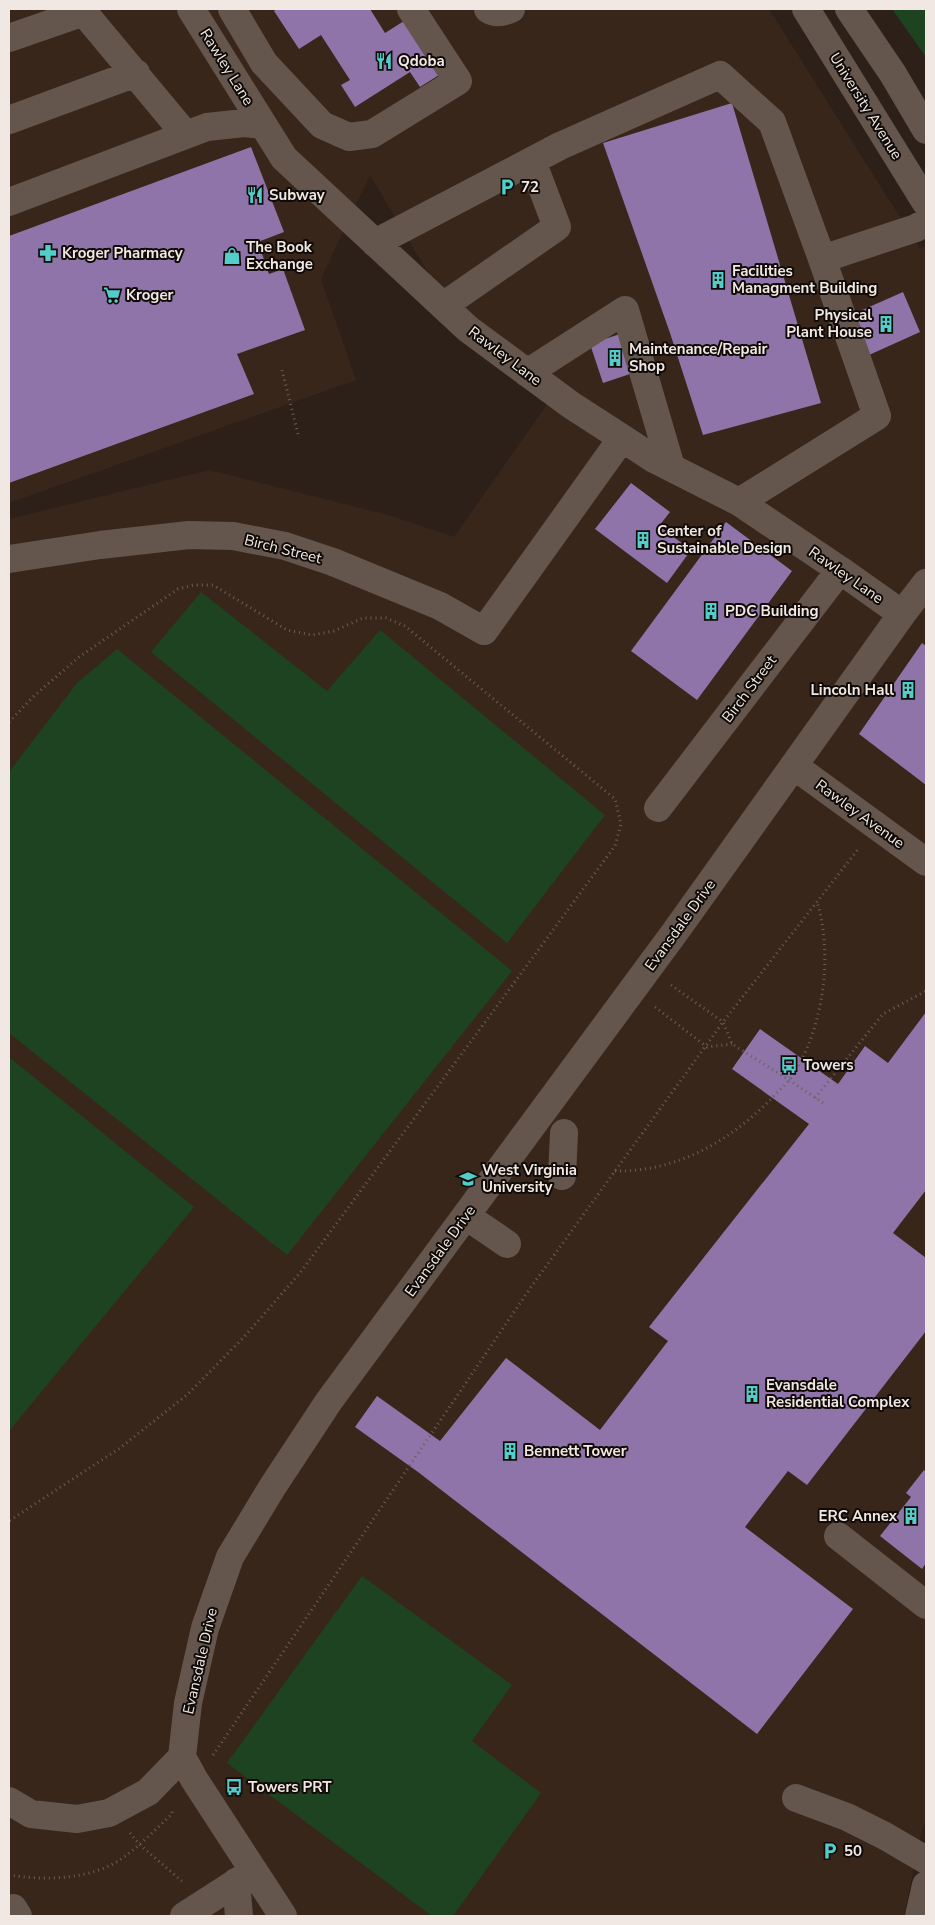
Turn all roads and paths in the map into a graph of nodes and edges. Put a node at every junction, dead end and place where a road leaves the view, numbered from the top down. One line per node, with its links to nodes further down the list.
1 (190, 9): 11 (street, Rawley Lane)
2 (232, 9): 10 (street)
3 (411, 9): 10 (street)
4 (488, 9): 5 (street)
5 (512, 9)
6 (806, 9): 19 (street, University Avenue)
7 (848, 9): 15 (street)
8 (83, 10): 9 (street); 12 (street)
9 (9, 38)
10 (249, 38): 11 (street)
11 (220, 55): 14 (street, Rawley Lane)
12 (136, 73): 13 (street); 16 (street)
13 (9, 120)
14 (263, 124): 16 (street); 21 (street, Rawley Lane)
15 (926, 130)
16 (185, 134): 18 (street)
17 (532, 161): 21 (street); 22 (street); 23 (street)
18 (9, 202)
19 (926, 203)
20 (926, 222): 22 (street)
21 (376, 243): 23 (street, Rawley Lane)
22 (822, 259): 29 (street)
23 (443, 306): 25 (street, Rawley Lane)
24 (282, 370): 26 (path)
25 (527, 373): 27 (street, Rawley Lane); 28 (street)
26 (299, 438)
27 (622, 438): 28 (street, Rawley Lane); 30 (street, Birch Street)
28 (671, 467): 29 (street, Rawley Lane)
29 (739, 502): 31 (street, Rawley Lane)
30 (9, 559)
31 (840, 570): 33 (street, Rawley Lane); 36 (street, Birch Street)
32 (926, 583): 33 (street, Evansdale Drive)
33 (902, 614): 35 (street, Evansdale Drive)
34 (9, 722): 54 (path)
35 (794, 766): 38 (street, Rawley Avenue); 52 (street, Evansdale Drive)
36 (658, 808)
37 (862, 845): 39 (path)
38 (926, 862)
39 (817, 900): 43 (path); 46 (path)
40 (664, 981): 43 (path)
41 (926, 991): 47 (path)
42 (649, 1002): 45 (path)
43 (723, 1022): 44 (path); 45 (path)
44 (732, 1044): 45 (path); 46 (path)
45 (706, 1047): 50 (path)
46 (789, 1080): 47 (path); 50 (path)
47 (815, 1098): 48 (path)
48 (823, 1104)
49 (564, 1133): 51 (street)
50 (614, 1171): 57 (path)
51 (562, 1176)
52 (466, 1216): 53 (street); 58 (street, Evansdale Drive)
53 (507, 1244)
54 (9, 1521)
55 (838, 1536): 56 (street)
56 (926, 1605)
57 (212, 1756)
58 (182, 1757): 60 (street); 65 (street)
59 (796, 1798): 63 (street)
60 (9, 1801)
61 (172, 1809): 62 (path)
62 (139, 1844): 64 (path); 67 (path)
63 (926, 1860)
64 (9, 1875)
65 (245, 1877): 68 (street); 69 (street); 70 (street)
66 (926, 1885): 71 (street)
67 (189, 1887)
68 (184, 1916)
69 (239, 1916)
70 (283, 1916)
71 (919, 1916)

